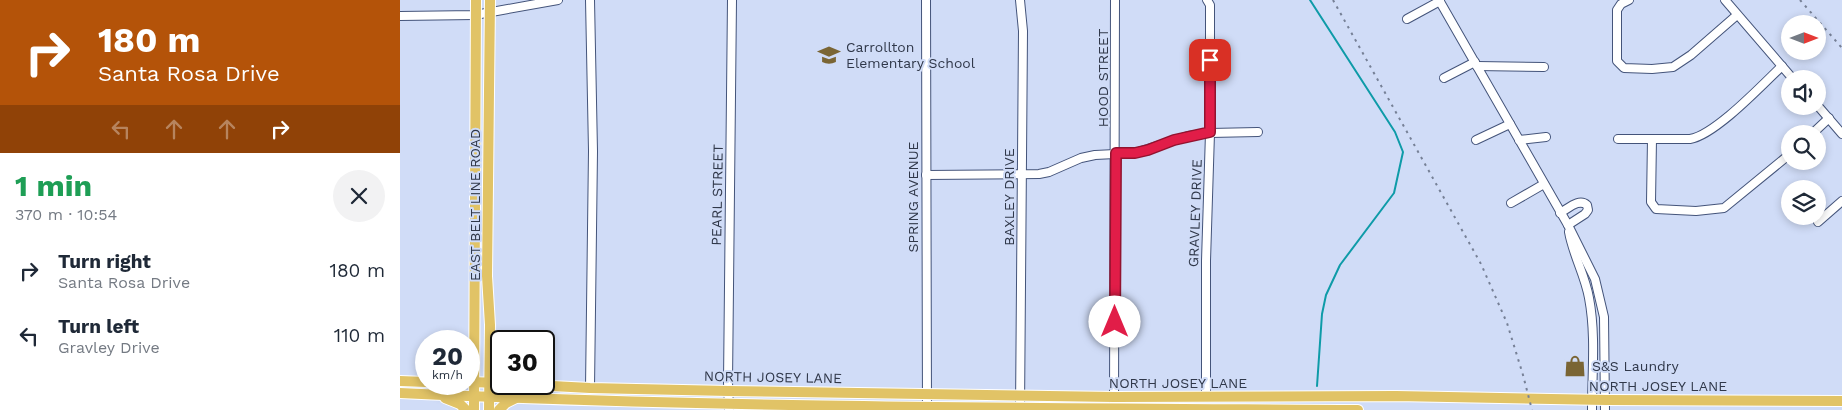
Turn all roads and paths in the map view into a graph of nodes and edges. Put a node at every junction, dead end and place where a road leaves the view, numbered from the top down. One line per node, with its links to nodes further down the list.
1 (476, 0): 14 (main road, EAST BELT LINE ROAD)
2 (490, 0): 13 (main road, EAST BELT LINE ROAD)
3 (558, 0): 13 (street)
4 (590, 0): 54 (street)
5 (732, 0): 55 (street, PEARL STREET)
6 (926, 0): 38 (street, SPRING AVENUE)
7 (1020, 0): 37 (street, BAXLEY DRIVE)
8 (1115, 0): 35 (street, HOOD STREET)
9 (1207, 0): 27 (street, GRAVLEY DRIVE)
10 (1440, 0): 17 (street); 18 (street)
11 (1629, 0): 15 (street)
12 (1725, 0): 15 (street)
13 (490, 14): 14 (street); 48 (main road, EAST BELT LINE ROAD)
14 (475, 15): 16 (street); 45 (main road, EAST BELT LINE ROAD)
15 (1737, 15): 19 (street)
16 (400, 16)
17 (1407, 19)
18 (1476, 64): 20 (street); 22 (street); 25 (street)
19 (1782, 66): 21 (street); 32 (street)
20 (1544, 67)
21 (1785, 70)
22 (1444, 78)
23 (1826, 115): 24 (street)
24 (1829, 118): 26 (street); 29 (street)
25 (1510, 124): 33 (street); 34 (street)
26 (1822, 125)
27 (1210, 132): 28 (street); 35 (street); 64 (street, GRAVLEY DRIVE)
28 (1258, 132)
29 (1842, 134)
30 (1546, 137): 34 (street)
31 (1618, 139): 32 (street)
32 (1652, 139): 36 (street)
33 (1476, 140)
34 (1519, 140): 39 (street)
35 (1116, 153): 37 (street); 63 (street, HOOD STREET)
36 (1781, 161)
37 (1021, 174): 38 (street); 60 (street, BAXLEY DRIVE)
38 (926, 175): 57 (street, SPRING AVENUE)
39 (1544, 184): 41 (street); 42 (street)
40 (1842, 201): 43 (street)
41 (1511, 203)
42 (1560, 213): 44 (street); 44 (street)
43 (1826, 215)
44 (1568, 225): 68 (street); 69 (street)
45 (473, 327): 46 (main road); 47 (main road, EAST BELT LINE ROAD)
46 (472, 330)
47 (473, 330)
48 (490, 347): 52 (main road, EAST BELT LINE ROAD)
49 (400, 381): 50 (main road)
50 (415, 382)
51 (480, 382): 52 (main road)
52 (489, 383): 62 (main road, EAST BELT LINE ROAD)
53 (555, 386): 54 (main road, NORTH JOSEY LANE)
54 (590, 388): 55 (main road, NORTH JOSEY LANE)
55 (728, 391): 57 (main road, NORTH JOSEY LANE); 70 (street, PEARL STREET)
56 (400, 393): 58 (main road)
57 (928, 393): 60 (main road, NORTH JOSEY LANE); 71 (street, SPRING AVENUE)
58 (415, 394)
59 (435, 395): 61 (main road, NORTH JOSEY LANE); 74 (main road)
60 (1020, 395): 63 (main road, NORTH JOSEY LANE); 72 (street, BAXLEY DRIVE)
61 (474, 396): 62 (main road, NORTH JOSEY LANE); 75 (main road, EAST BELT LINE ROAD)
62 (489, 397): 66 (main road, NORTH JOSEY LANE); 76 (main road, EAST BELT LINE ROAD)
63 (1114, 397): 64 (main road, NORTH JOSEY LANE); 73 (street, HOOD STREET)
64 (1206, 397): 65 (main road, NORTH JOSEY LANE)
65 (1228, 397): 68 (main road, NORTH JOSEY LANE); 78 (street)
66 (518, 398): 70 (main road, NORTH JOSEY LANE); 77 (main road)
67 (1842, 401): 69 (main road, NORTH JOSEY LANE)
68 (1592, 405): 69 (main road, NORTH JOSEY LANE)
69 (1606, 405)
70 (729, 407): 71 (main road, NORTH JOSEY LANE)
71 (927, 408): 72 (main road, NORTH JOSEY LANE)
72 (1020, 409): 73 (main road, NORTH JOSEY LANE)
73 (1114, 409): 78 (main road, NORTH JOSEY LANE)
74 (466, 410)
75 (474, 410)
76 (489, 410)
77 (499, 410)
78 (1229, 410): 79 (main road, NORTH JOSEY LANE)
79 (1358, 410)

